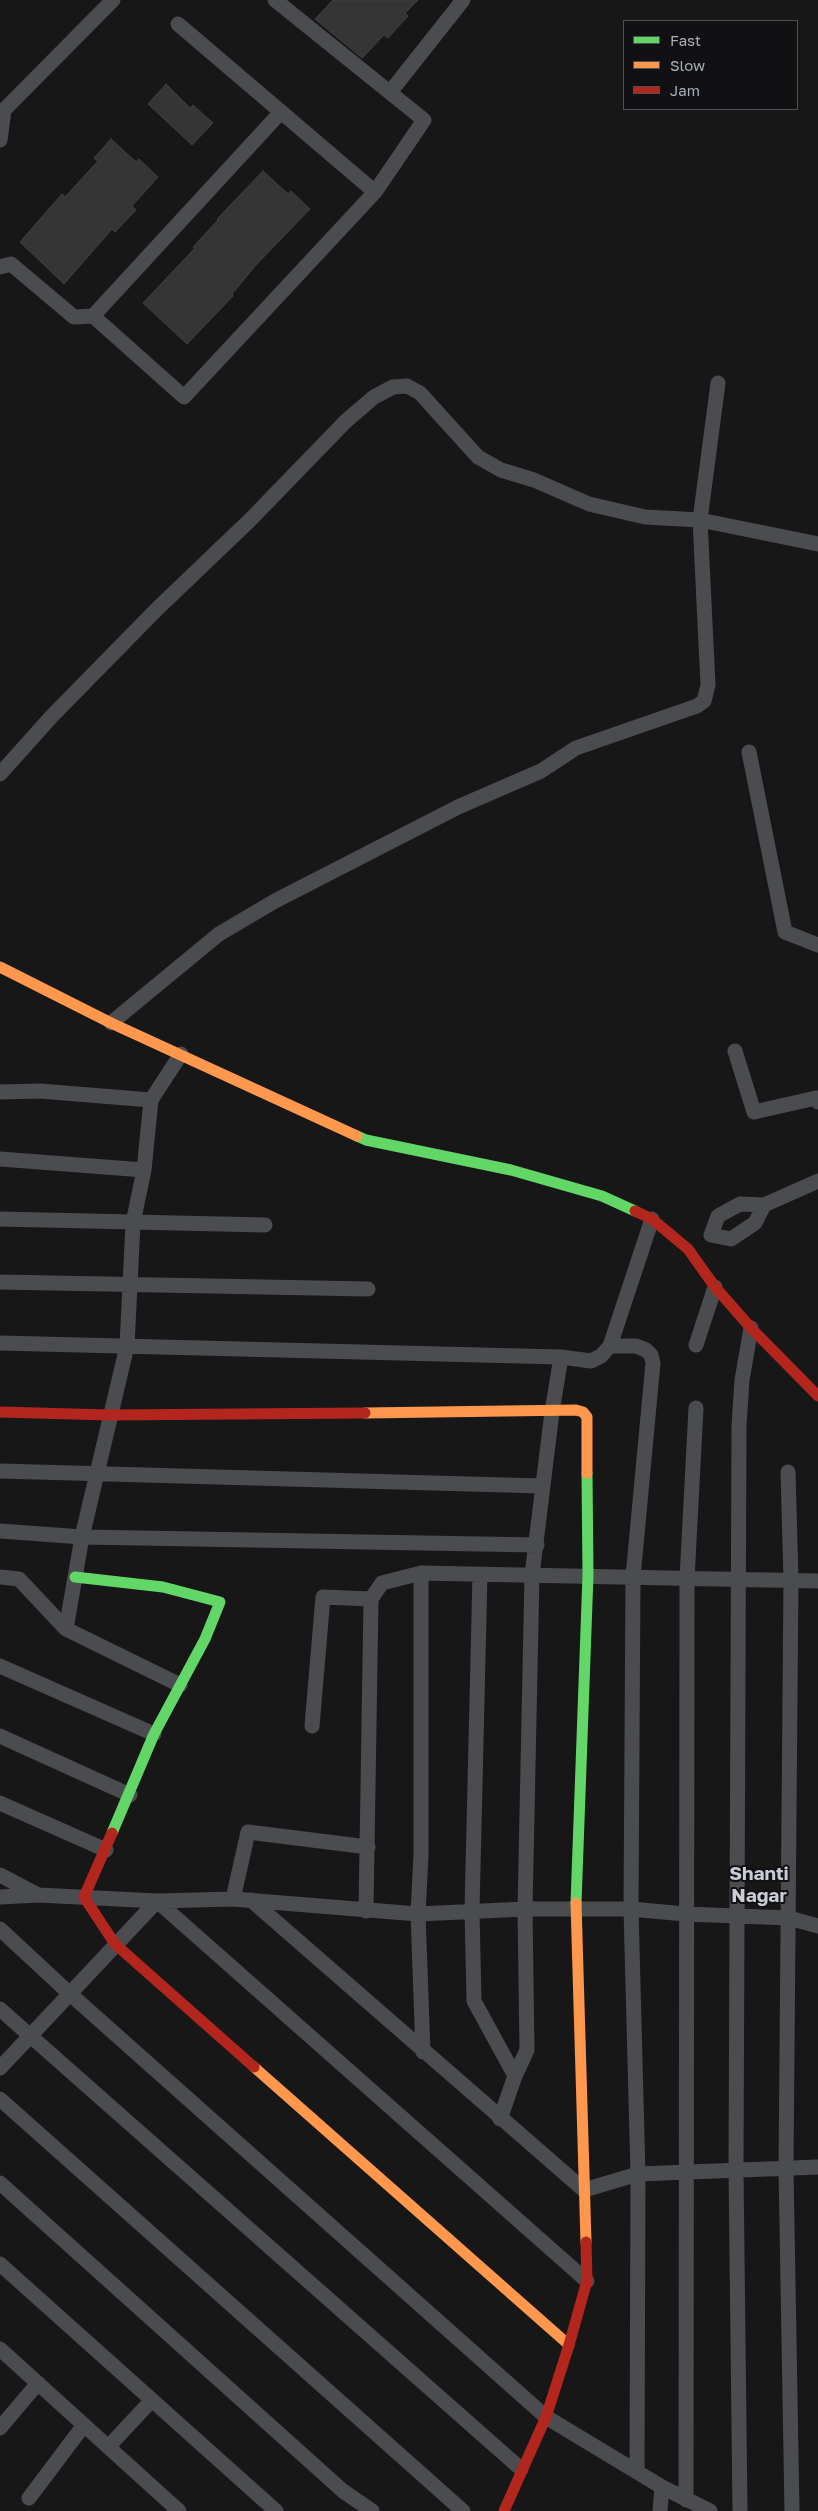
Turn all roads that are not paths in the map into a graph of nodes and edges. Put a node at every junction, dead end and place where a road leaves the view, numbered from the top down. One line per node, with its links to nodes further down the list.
1 (113, 0): 7 (street)
2 (275, 0): 5 (street)
3 (463, 0): 5 (street)
4 (178, 24): 6 (street)
5 (391, 92): 8 (street)
6 (281, 112): 8 (street); 10 (street)
7 (0, 140)
8 (375, 192): 10 (street)
9 (0, 267): 10 (street)
10 (93, 316)
11 (718, 383): 12 (street)
12 (700, 520): 13 (street); 15 (street); 18 (street)
13 (818, 544)
14 (749, 752): 16 (street)
15 (0, 774)
16 (818, 945)
17 (0, 967): 18 (street)
18 (111, 1023): 20 (street)
19 (735, 1051): 23 (street)
20 (181, 1054): 22 (street); 29 (street)
21 (0, 1092): 22 (street)
22 (152, 1100): 25 (street)
23 (818, 1102)
24 (0, 1160): 25 (street)
25 (144, 1170): 30 (street)
26 (818, 1181): 27 (street)
27 (764, 1205): 32 (street); 32 (street)
28 (0, 1219): 30 (street)
29 (652, 1219): 33 (street); 42 (street)
30 (134, 1223): 31 (street); 35 (street)
31 (265, 1225)
32 (711, 1235): 33 (street)
33 (688, 1249): 36 (street)
34 (0, 1282): 35 (street)
35 (130, 1284): 37 (street); 41 (street)
36 (715, 1287): 38 (street); 40 (street)
37 (368, 1289)
38 (751, 1328): 44 (street); 65 (street)
39 (0, 1343): 41 (street)
40 (696, 1345)
41 (127, 1346): 43 (street); 48 (street)
42 (610, 1346): 43 (street); 61 (street)
43 (561, 1357): 47 (street)
44 (818, 1396)
45 (696, 1408): 63 (street)
46 (0, 1412): 48 (street)
47 (552, 1412): 48 (street); 52 (street); 59 (street)
48 (109, 1415): 51 (street)
49 (0, 1471): 51 (street)
50 (788, 1472): 64 (street)
51 (96, 1474): 52 (street); 54 (street)
52 (542, 1486): 55 (street)
53 (0, 1531): 54 (street)
54 (82, 1537): 55 (street); 60 (street)
55 (537, 1545): 58 (street)
56 (421, 1573): 57 (street); 67 (street); 90 (street)
57 (480, 1574): 58 (street); 88 (street)
58 (532, 1575): 59 (street); 85 (street)
59 (588, 1575): 61 (street); 86 (street)
60 (75, 1577): 68 (street); 70 (street)
61 (634, 1577): 63 (street); 87 (street)
62 (0, 1578): 68 (street)
63 (687, 1579): 65 (street); 91 (street)
64 (791, 1579): 65 (street); 66 (street); 93 (street)
65 (738, 1581): 92 (street)
66 (818, 1581)
67 (371, 1599): 71 (street); 76 (street)
68 (66, 1629): 70 (street)
69 (0, 1666): 72 (street)
70 (180, 1684): 72 (street)
71 (312, 1726)
72 (154, 1734): 74 (street)
73 (0, 1736): 74 (street)
74 (130, 1795): 77 (street)
75 (0, 1803): 77 (street)
76 (368, 1847): 82 (street); 89 (street)
77 (106, 1850): 81 (street)
78 (0, 1875): 79 (street)
79 (38, 1895): 80 (street); 81 (street)
80 (0, 1897)
81 (84, 1897): 84 (street); 96 (street)
82 (233, 1899): 83 (street); 84 (street)
83 (250, 1900): 89 (street); 100 (street)
84 (156, 1901): 96 (street); 113 (street)
85 (526, 1909): 86 (street); 88 (street); 102 (street)
86 (576, 1909): 87 (street); 111 (street)
87 (631, 1909): 91 (street); 109 (street)
88 (472, 1910): 90 (street); 102 (street)
89 (366, 1911): 90 (street)
90 (418, 1914): 100 (street)
91 (685, 1914): 92 (street); 108 (street)
92 (736, 1914): 93 (street); 107 (street)
93 (789, 1918): 94 (street); 106 (street)
94 (818, 1926)
95 (0, 1928): 97 (street)
96 (116, 1944): 97 (street); 114 (street)
97 (69, 1993): 99 (street); 118 (street)
98 (0, 2009): 99 (street)
99 (29, 2036): 101 (street); 122 (street)
100 (424, 2052): 104 (street)
101 (0, 2068)
102 (515, 2076): 104 (street)
103 (0, 2099): 130 (street)
104 (500, 2119): 111 (street)
105 (818, 2167): 106 (street)
106 (786, 2168): 107 (street); 135 (street)
107 (736, 2170): 108 (street); 134 (street)
108 (685, 2172): 109 (street); 126 (street)
109 (638, 2174): 111 (street); 123 (street)
110 (0, 2183): 129 (street)
111 (584, 2190): 113 (street)
112 (0, 2264): 117 (street)
113 (587, 2281): 114 (street)
114 (569, 2346): 118 (street)
115 (0, 2350): 116 (street)
116 (38, 2383): 119 (street); 120 (street)
117 (152, 2400): 121 (street); 128 (street)
118 (546, 2416): 122 (street); 123 (street)
119 (84, 2424): 121 (street); 125 (street)
120 (0, 2428)
121 (109, 2446): 127 (street)
122 (521, 2469): 131 (street)
123 (637, 2472): 124 (street)
124 (662, 2487): 126 (street); 132 (street)
125 (29, 2498)
126 (686, 2500): 133 (street)
127 (178, 2511)
128 (276, 2511)
129 (372, 2511)
130 (463, 2511)
131 (504, 2511)
132 (660, 2511)
133 (710, 2511)
134 (740, 2511)
135 (792, 2511)

